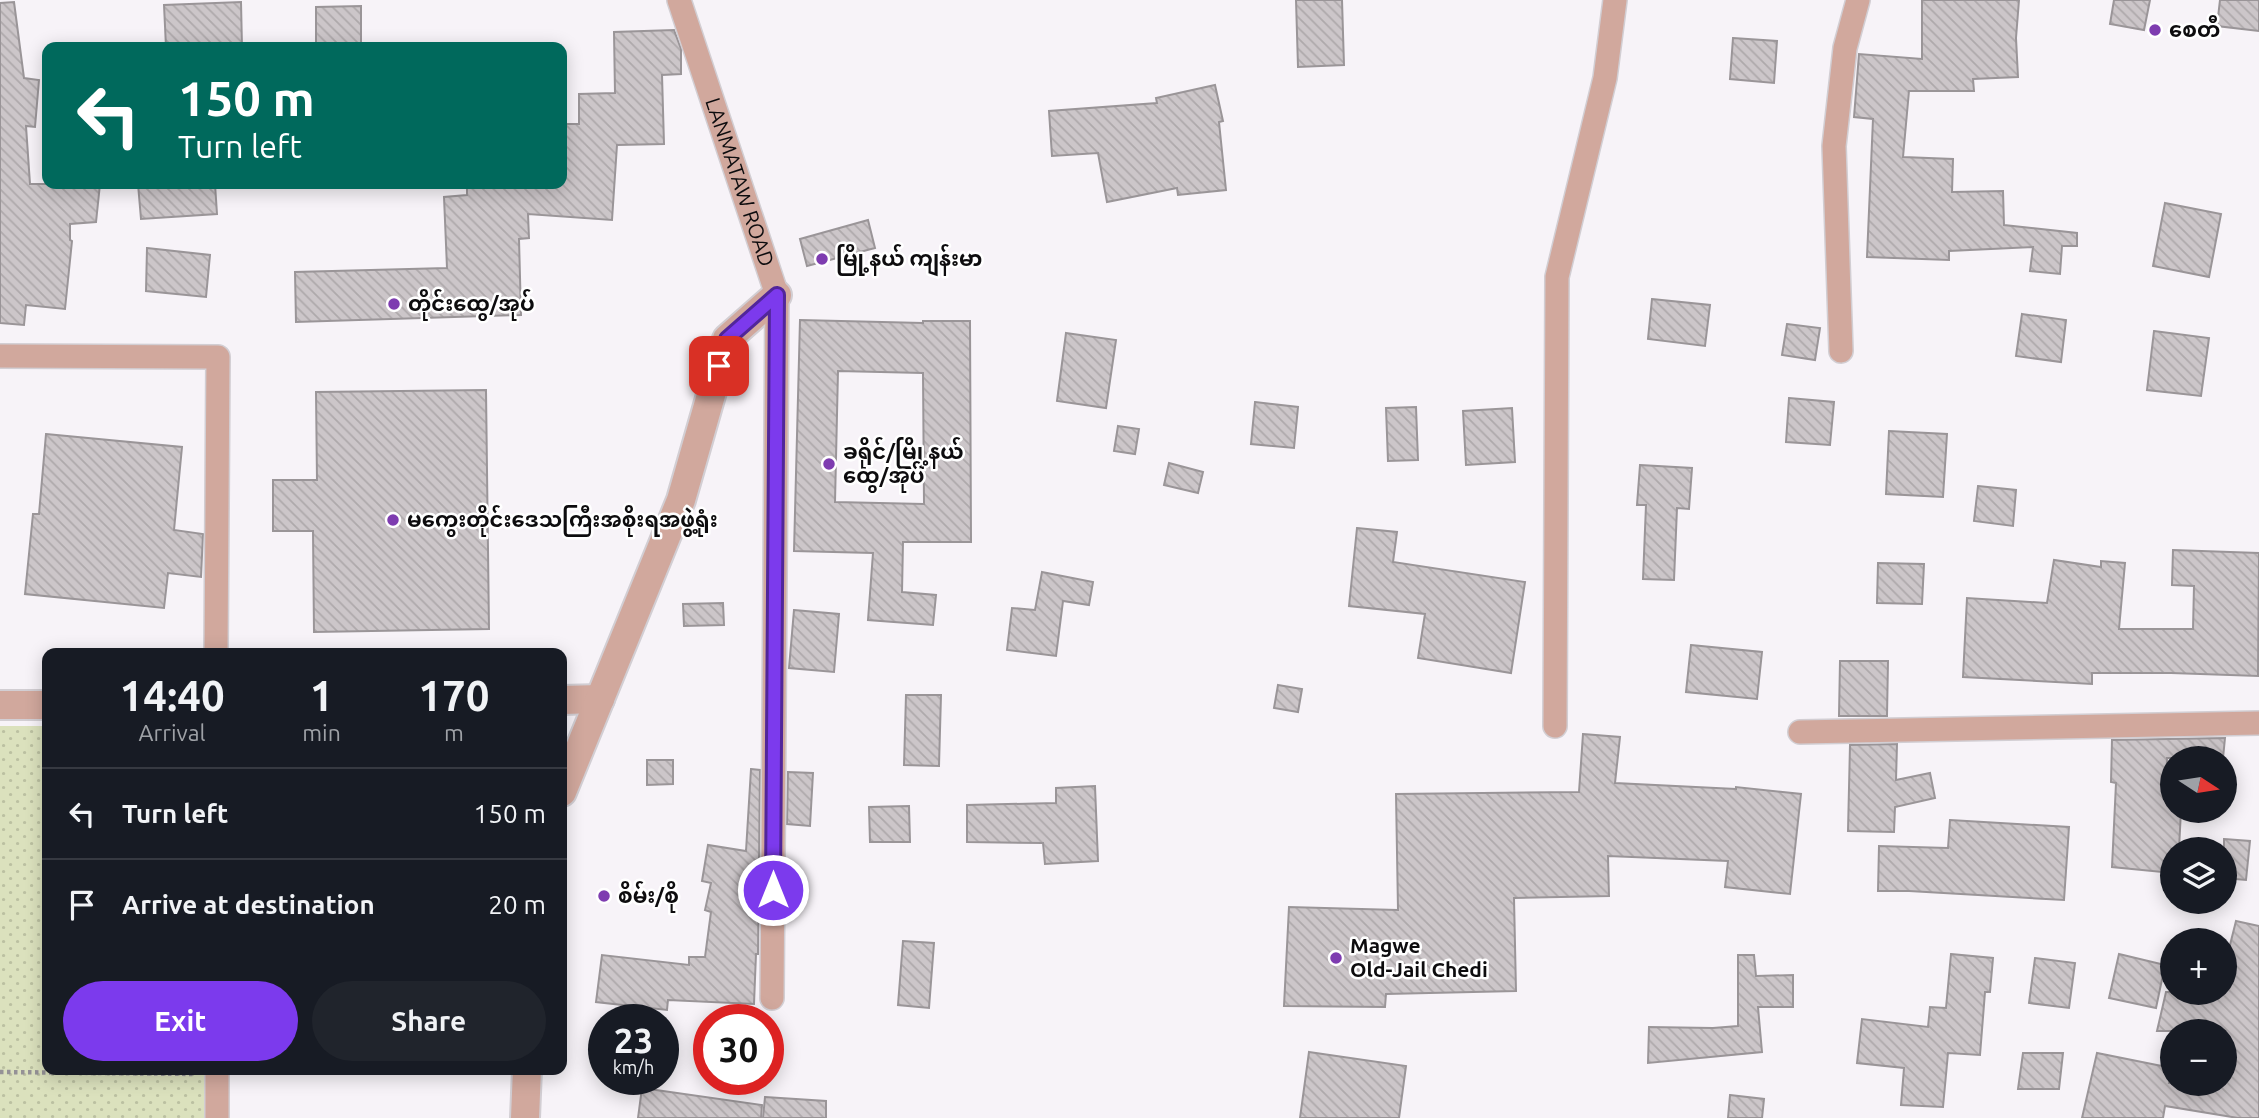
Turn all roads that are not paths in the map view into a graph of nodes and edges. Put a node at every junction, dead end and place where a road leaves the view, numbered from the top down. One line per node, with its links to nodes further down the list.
1 (679, 0): 4 (street, LANMATAW ROAD)
2 (1615, 0): 13 (street)
3 (1858, 0): 5 (street)
4 (777, 295): 8 (street); 16 (street, LANMATAW ROAD)
5 (1841, 351)
6 (0, 356): 7 (street)
7 (216, 648)
8 (600, 699): 9 (street); 15 (street)
9 (567, 700)
10 (0, 705): 11 (street)
11 (42, 705)
12 (2259, 723): 14 (street)
13 (1555, 726)
14 (1800, 732)
15 (567, 780)
16 (772, 998)
17 (217, 1075): 19 (street)
18 (527, 1075): 20 (street)
19 (217, 1118)
20 (525, 1118)

